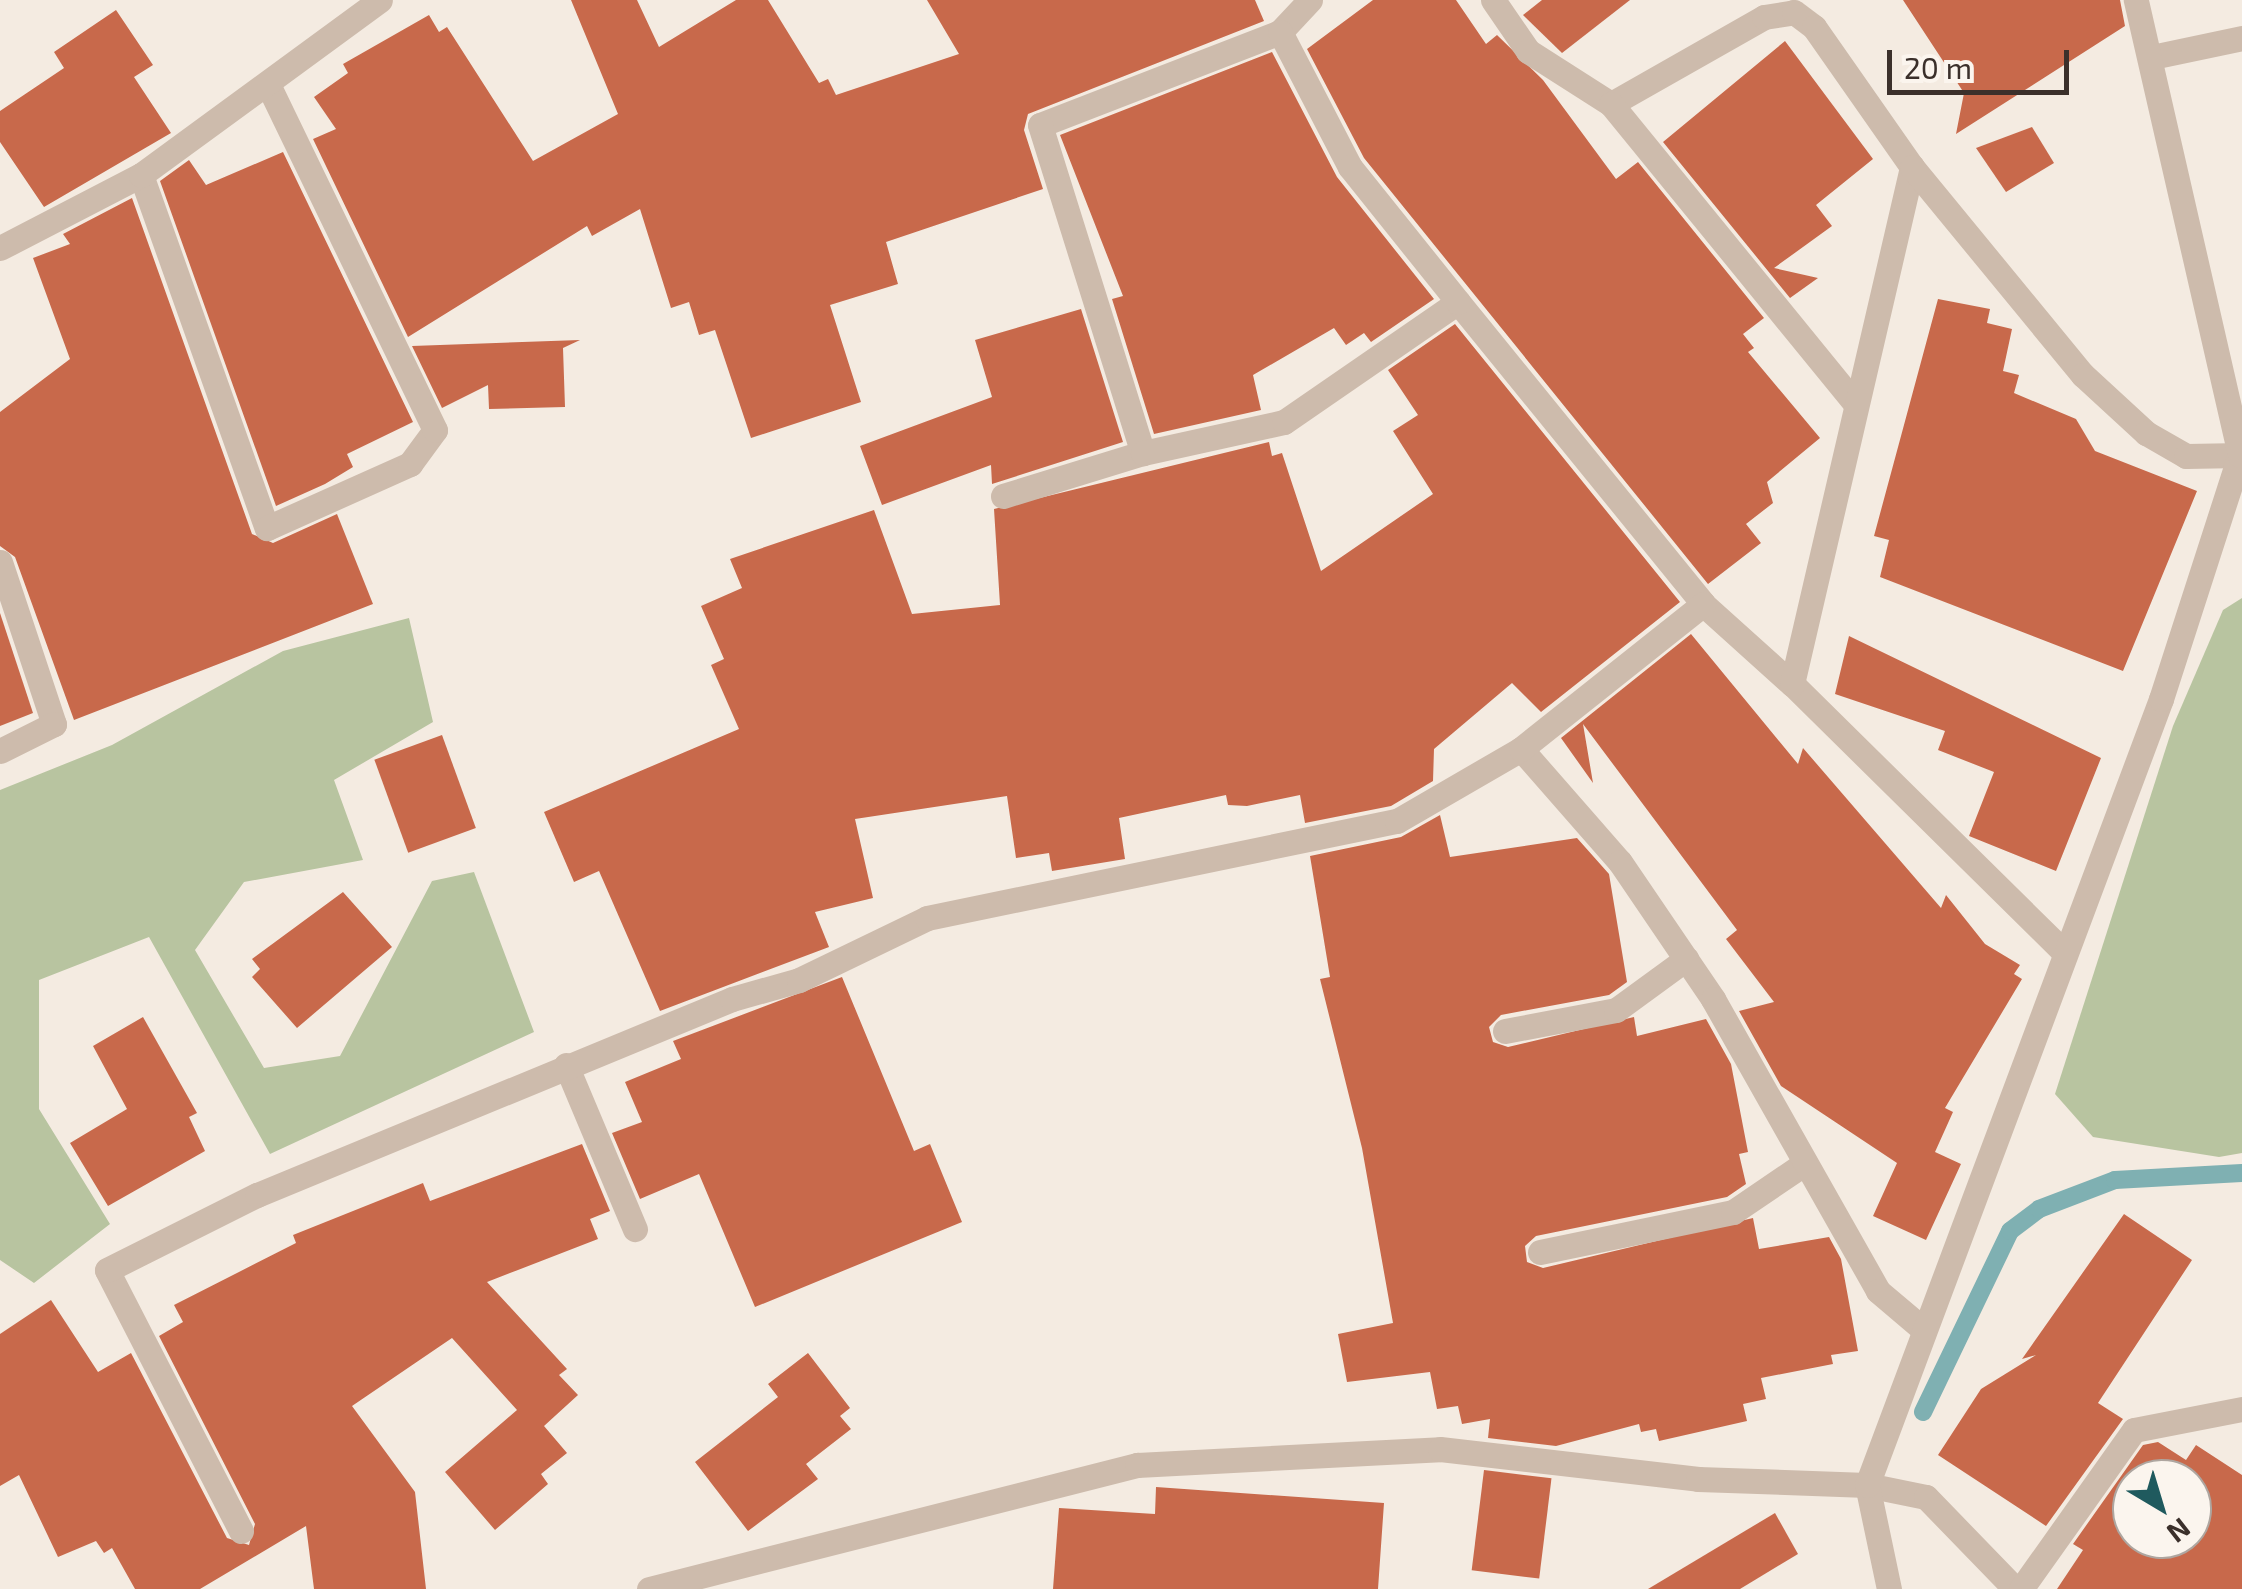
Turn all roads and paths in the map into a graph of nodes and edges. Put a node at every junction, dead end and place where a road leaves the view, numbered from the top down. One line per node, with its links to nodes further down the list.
1 (380, 0): 8 (street)
2 (1310, 0): 5 (street)
3 (1493, 0): 9 (street)
4 (2136, 0): 7 (street)
5 (1280, 32): 13 (street); 15 (street)
6 (2242, 38): 7 (street)
7 (2152, 57): 16 (street)
8 (268, 84): 11 (street); 11 (street)
9 (1611, 104): 10 (street); 14 (street)
10 (1912, 168): 14 (street); 16 (street)
11 (141, 175): 12 (street)
12 (0, 248)
13 (1458, 302): 15 (street); 19 (street)
14 (1856, 404): 20 (street)
15 (1143, 452): 17 (street)
16 (2241, 455): 23 (street)
17 (1003, 496)
18 (0, 562): 21 (street)
19 (1703, 604): 20 (street); 22 (street)
20 (1792, 684): 23 (street)
21 (0, 750)
22 (1521, 750): 24 (street); 26 (street)
23 (2063, 951): 30 (street)
24 (1686, 958): 25 (street); 27 (street)
25 (1505, 1031)
26 (566, 1065): 28 (street); 33 (street)
27 (1805, 1163): 29 (street); 30 (street)
28 (635, 1229)
29 (1540, 1252)
30 (1922, 1329): 32 (street)
31 (2242, 1409): 36 (street)
32 (1867, 1485): 34 (street); 35 (street); 36 (street)
33 (241, 1531)
34 (649, 1589)
35 (1890, 1589)
36 (2018, 1589)

